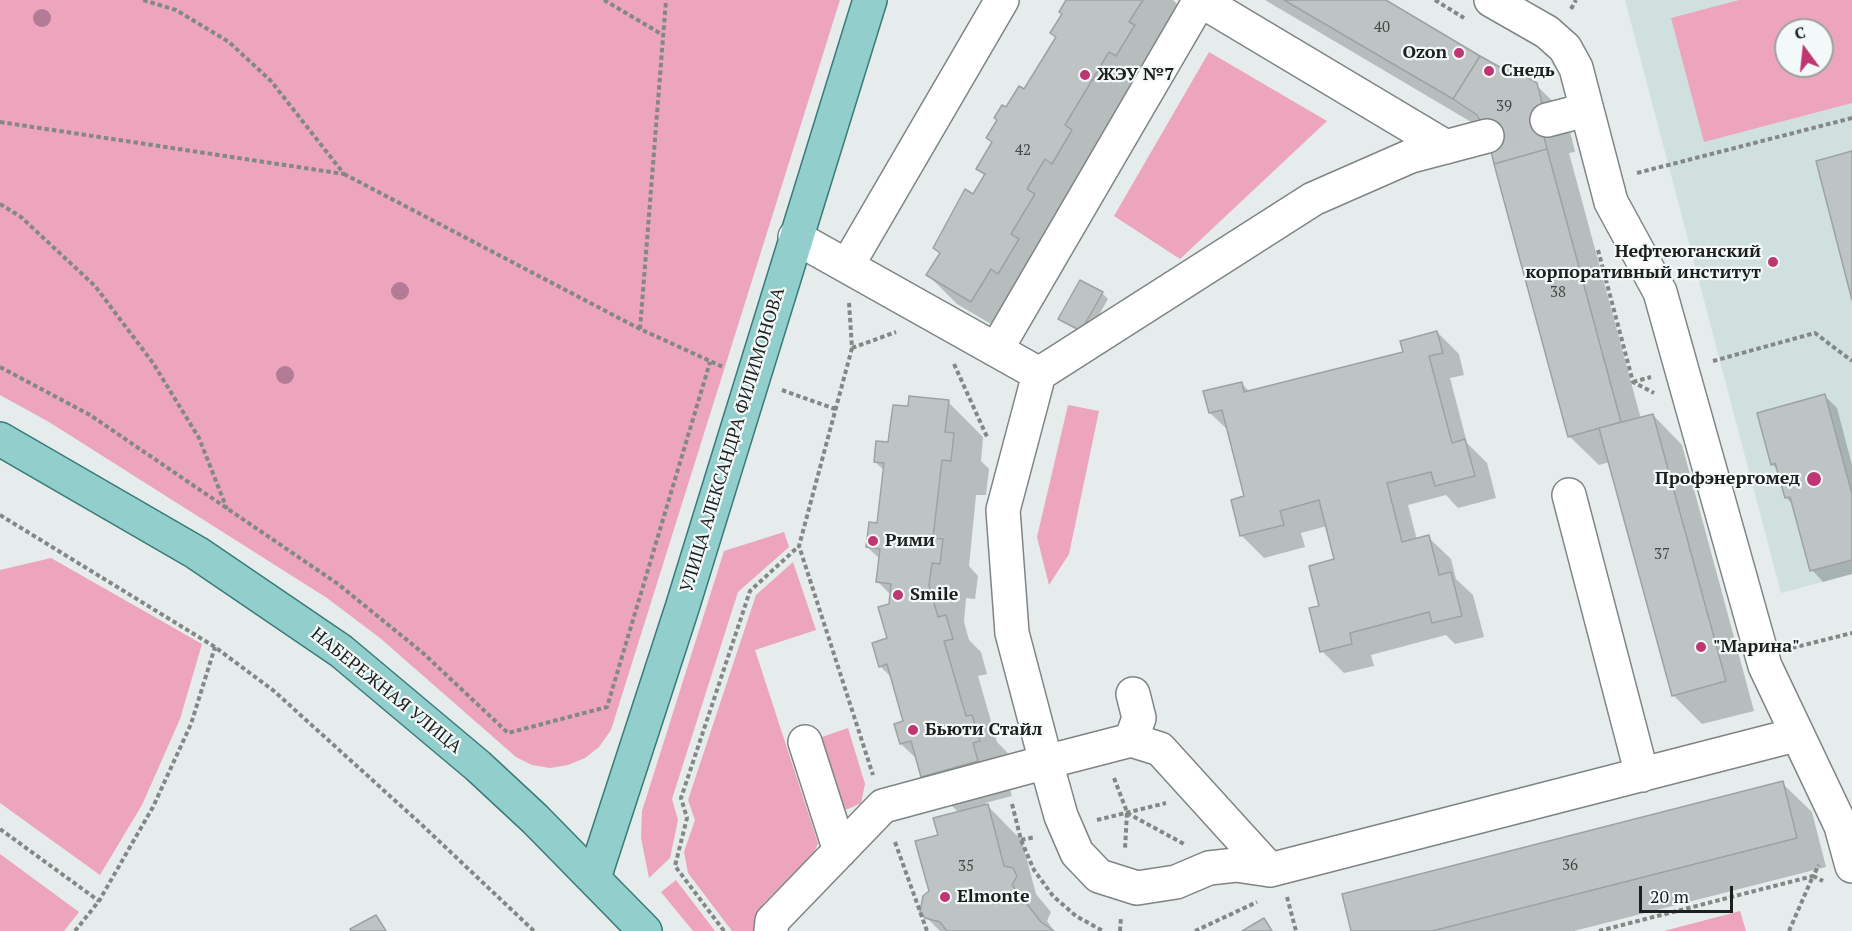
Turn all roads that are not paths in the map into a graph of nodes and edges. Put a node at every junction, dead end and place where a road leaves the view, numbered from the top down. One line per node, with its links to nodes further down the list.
1 (870, 0): 8 (main road, УЛИЦА АЛЕКСАНДРА ФИЛИМОНОВА)
2 (1002, 0): 9 (lane)
3 (1491, 0): 4 (lane)
4 (1586, 110): 5 (lane); 15 (lane)
5 (1546, 120)
6 (1487, 136): 7 (lane)
7 (1446, 147): 10 (lane); 11 (lane)
8 (795, 237): 9 (lane); 23 (main road, УЛИЦА АЛЕКСАНДРА ФИЛИМОНОВА)
9 (847, 266): 10 (lane)
10 (996, 350): 11 (lane)
11 (1039, 374): 18 (lane)
12 (0, 439): 23 (main road, НАБЕРЕЖНАЯ УЛИЦА)
13 (1569, 495): 19 (lane)
14 (1133, 694): 16 (lane)
15 (1795, 735): 19 (lane); 20 (lane)
16 (1131, 740): 18 (lane); 24 (lane)
17 (805, 742): 21 (lane)
18 (1046, 762): 21 (lane); 24 (lane)
19 (1642, 775): 24 (lane)
20 (1846, 824): 22 (lane)
21 (840, 851): 26 (lane)
22 (1842, 876)
23 (594, 878): 25 (main road, НАБЕРЕЖНАЯ УЛИЦА)
24 (1267, 884)
25 (645, 931)
26 (771, 931)

